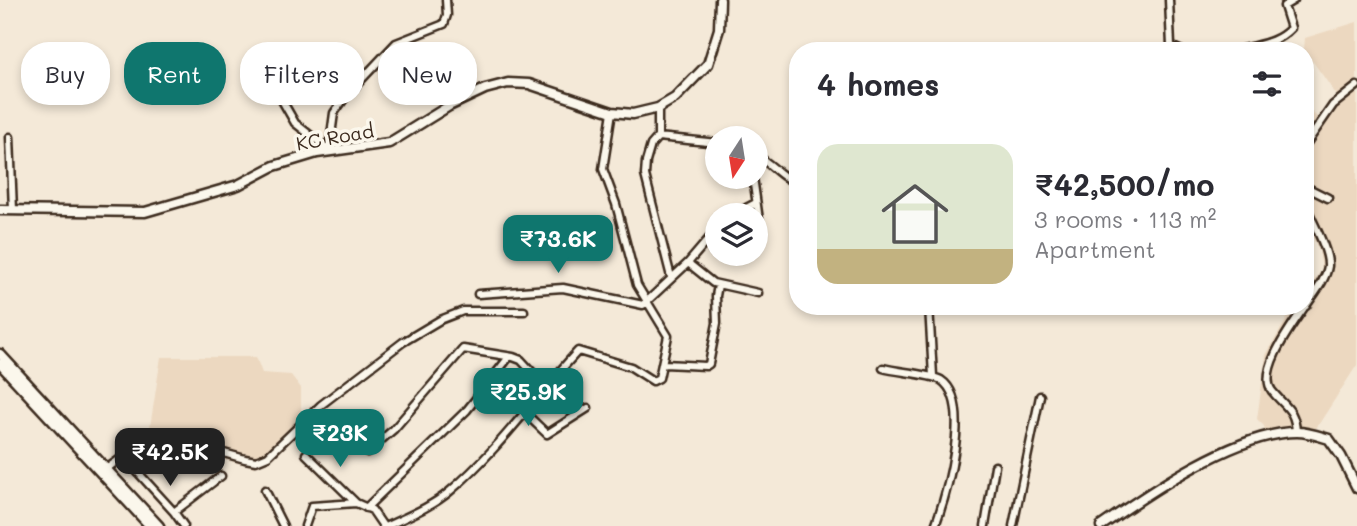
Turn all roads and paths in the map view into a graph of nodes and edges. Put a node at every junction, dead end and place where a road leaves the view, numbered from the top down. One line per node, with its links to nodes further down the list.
1 (446, 0): 16 (street)
2 (1169, 0): 6 (street)
3 (1294, 0): 5 (street)
4 (718, 1): 10 (main road, KC Road)
5 (1283, 3): 7 (street)
6 (1169, 42)
7 (1272, 42)
8 (1357, 86): 12 (street)
9 (285, 105): 16 (street)
10 (658, 108): 11 (main road, KC Road); 14 (street)
11 (612, 112): 16 (main road, KC Road); 33 (street)
12 (1314, 132)
13 (10, 137): 24 (street)
14 (658, 137): 15 (street); 28 (street)
15 (705, 142)
16 (329, 150): 24 (main road, KC Road)
17 (768, 162): 18 (street)
18 (789, 180)
19 (754, 189): 22 (street)
20 (1314, 191): 21 (street)
21 (1328, 198)
22 (756, 203)
23 (0, 210): 24 (main road, KC Road)
24 (13, 210)
25 (1314, 225): 32 (street)
26 (705, 243): 27 (street)
27 (688, 263): 28 (street); 29 (street)
28 (671, 277): 33 (street)
29 (718, 285): 30 (street); 40 (street)
30 (758, 293)
31 (478, 294): 33 (street)
32 (1314, 294)
33 (648, 302): 40 (street)
34 (524, 311): 51 (street)
35 (930, 315): 42 (street)
36 (1299, 315): 48 (street)
37 (0, 354): 47 (main road)
38 (509, 357): 43 (street); 49 (street); 59 (street)
39 (0, 364): 47 (main road)
40 (664, 364): 43 (street)
41 (883, 368): 42 (street)
42 (933, 376): 67 (street)
43 (545, 386): 46 (street)
44 (1040, 396): 69 (street)
45 (588, 408): 46 (street)
46 (524, 412): 66 (street)
47 (60, 423): 53 (main road); 55 (main road)
48 (1296, 432): 56 (main road); 70 (main road)
49 (367, 452)
50 (306, 454): 58 (street)
51 (123, 456): 53 (street); 60 (street)
52 (995, 466): 68 (street)
53 (106, 469): 55 (main road)
54 (221, 476): 60 (street)
55 (116, 484): 61 (main road); 62 (main road)
56 (1357, 488)
57 (265, 490): 64 (street)
58 (355, 503): 59 (street); 65 (street)
59 (366, 508): 66 (street)
60 (174, 512): 63 (street)
61 (148, 525)
62 (159, 526)
63 (184, 526)
64 (283, 526)
65 (305, 526)
66 (385, 526)
67 (935, 526)
68 (985, 526)
69 (1013, 526)
70 (1101, 526)

